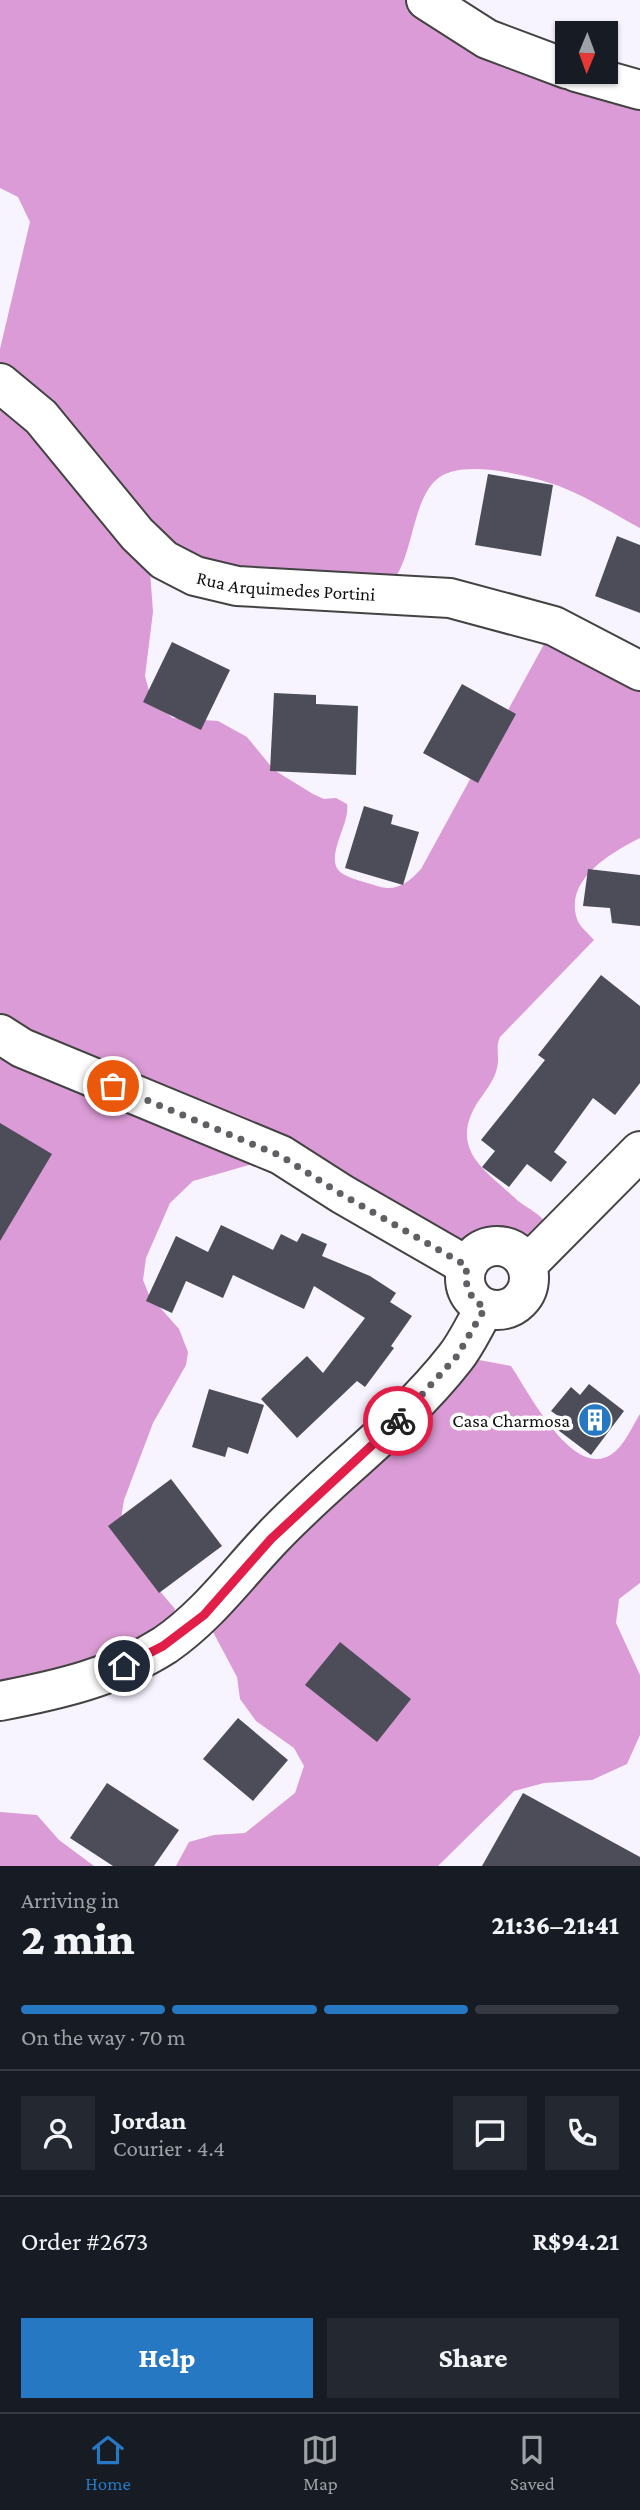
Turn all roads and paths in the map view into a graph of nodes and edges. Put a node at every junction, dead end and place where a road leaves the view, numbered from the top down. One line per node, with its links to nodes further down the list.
1 (426, 0): 2 (street)
2 (555, 64)
3 (618, 84): 4 (street)
4 (640, 90)
5 (0, 383): 6 (street, Rua Arquimedes Portini)
6 (640, 671)
7 (0, 1034): 10 (street)
8 (640, 1151): 9 (street)
9 (527, 1265): 10 (street); 11 (street)
10 (467, 1266): 11 (street)
11 (485, 1308): 12 (street)
12 (0, 1701)

